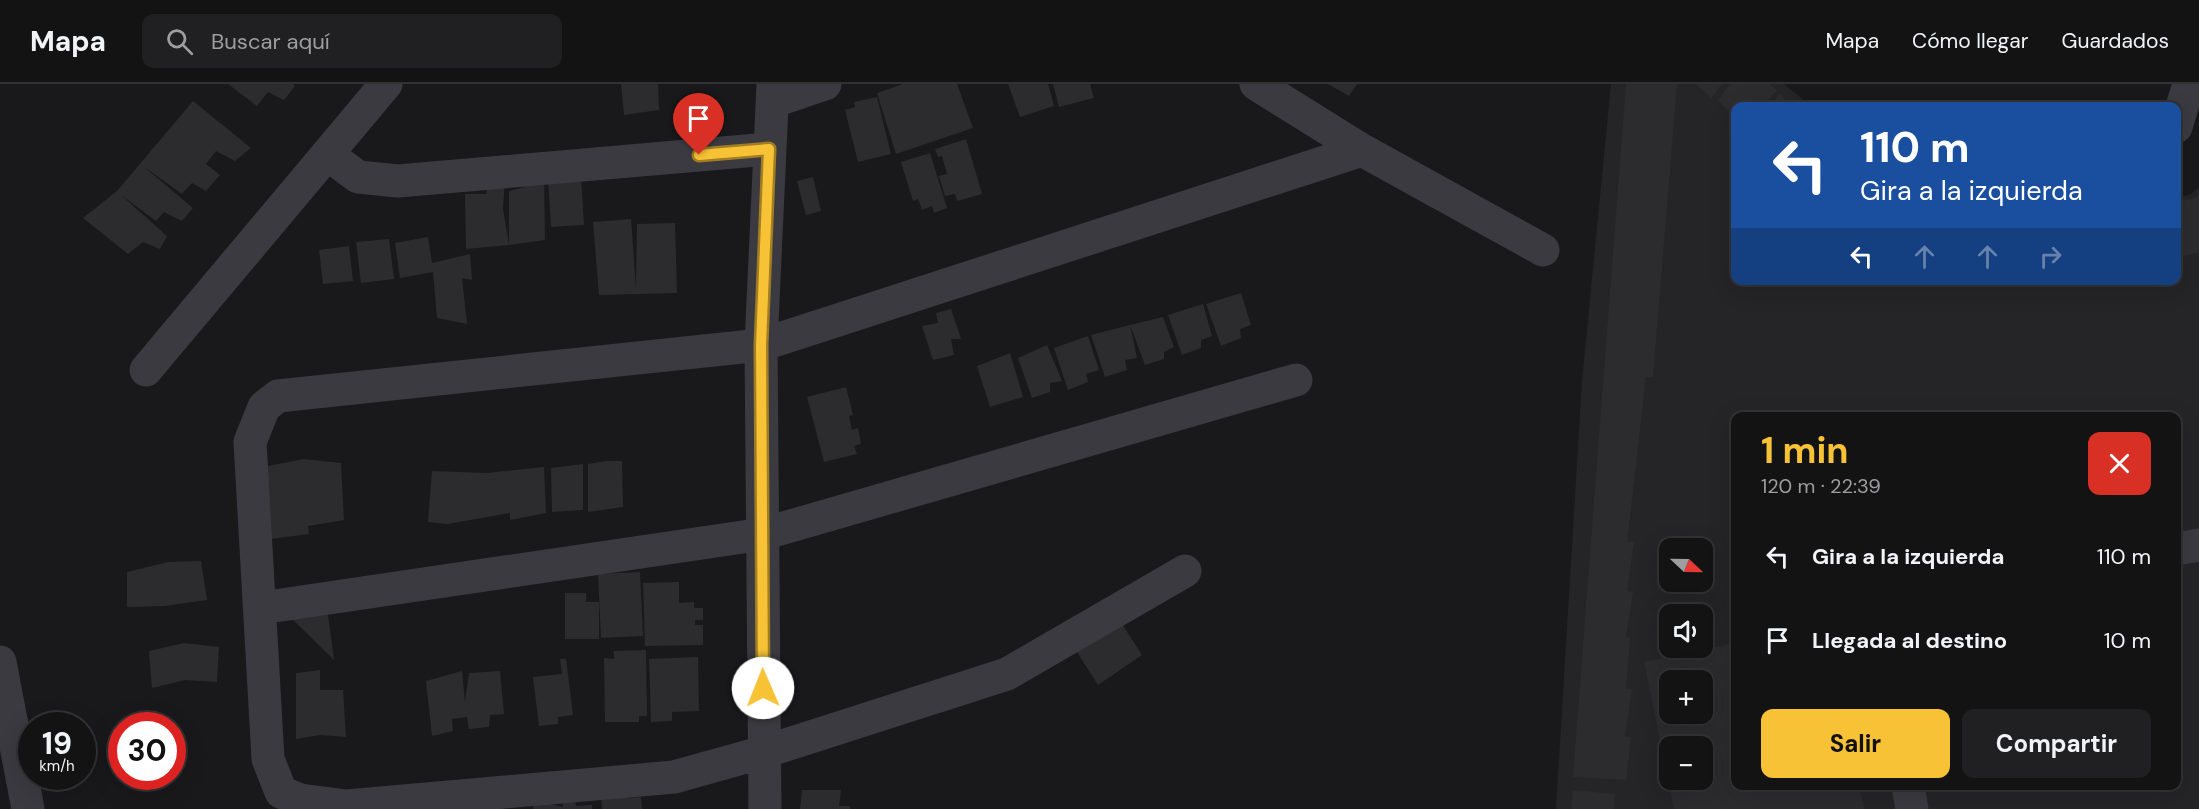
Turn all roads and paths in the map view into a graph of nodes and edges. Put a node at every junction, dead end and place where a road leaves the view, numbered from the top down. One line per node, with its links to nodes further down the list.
1 (386, 84): 9 (street)
2 (825, 84): 5 (street)
3 (1256, 84): 8 (street)
4 (2189, 84): 6 (street)
5 (774, 92): 7 (street)
6 (2181, 110)
7 (769, 149): 9 (street); 11 (street)
8 (1362, 150): 10 (street); 11 (street)
9 (327, 154): 12 (street)
10 (1544, 249)
11 (761, 345): 14 (street); 18 (street)
12 (146, 370)
13 (1296, 380): 14 (street)
14 (763, 534): 18 (street); 20 (street)
15 (2199, 545): 16 (street)
16 (2181, 548)
17 (1185, 571): 20 (street)
18 (261, 608): 20 (street)
19 (0, 662): 22 (street)
20 (764, 752): 23 (street)
21 (1909, 790): 24 (street)
22 (28, 809)
23 (765, 809)
24 (1912, 809)

